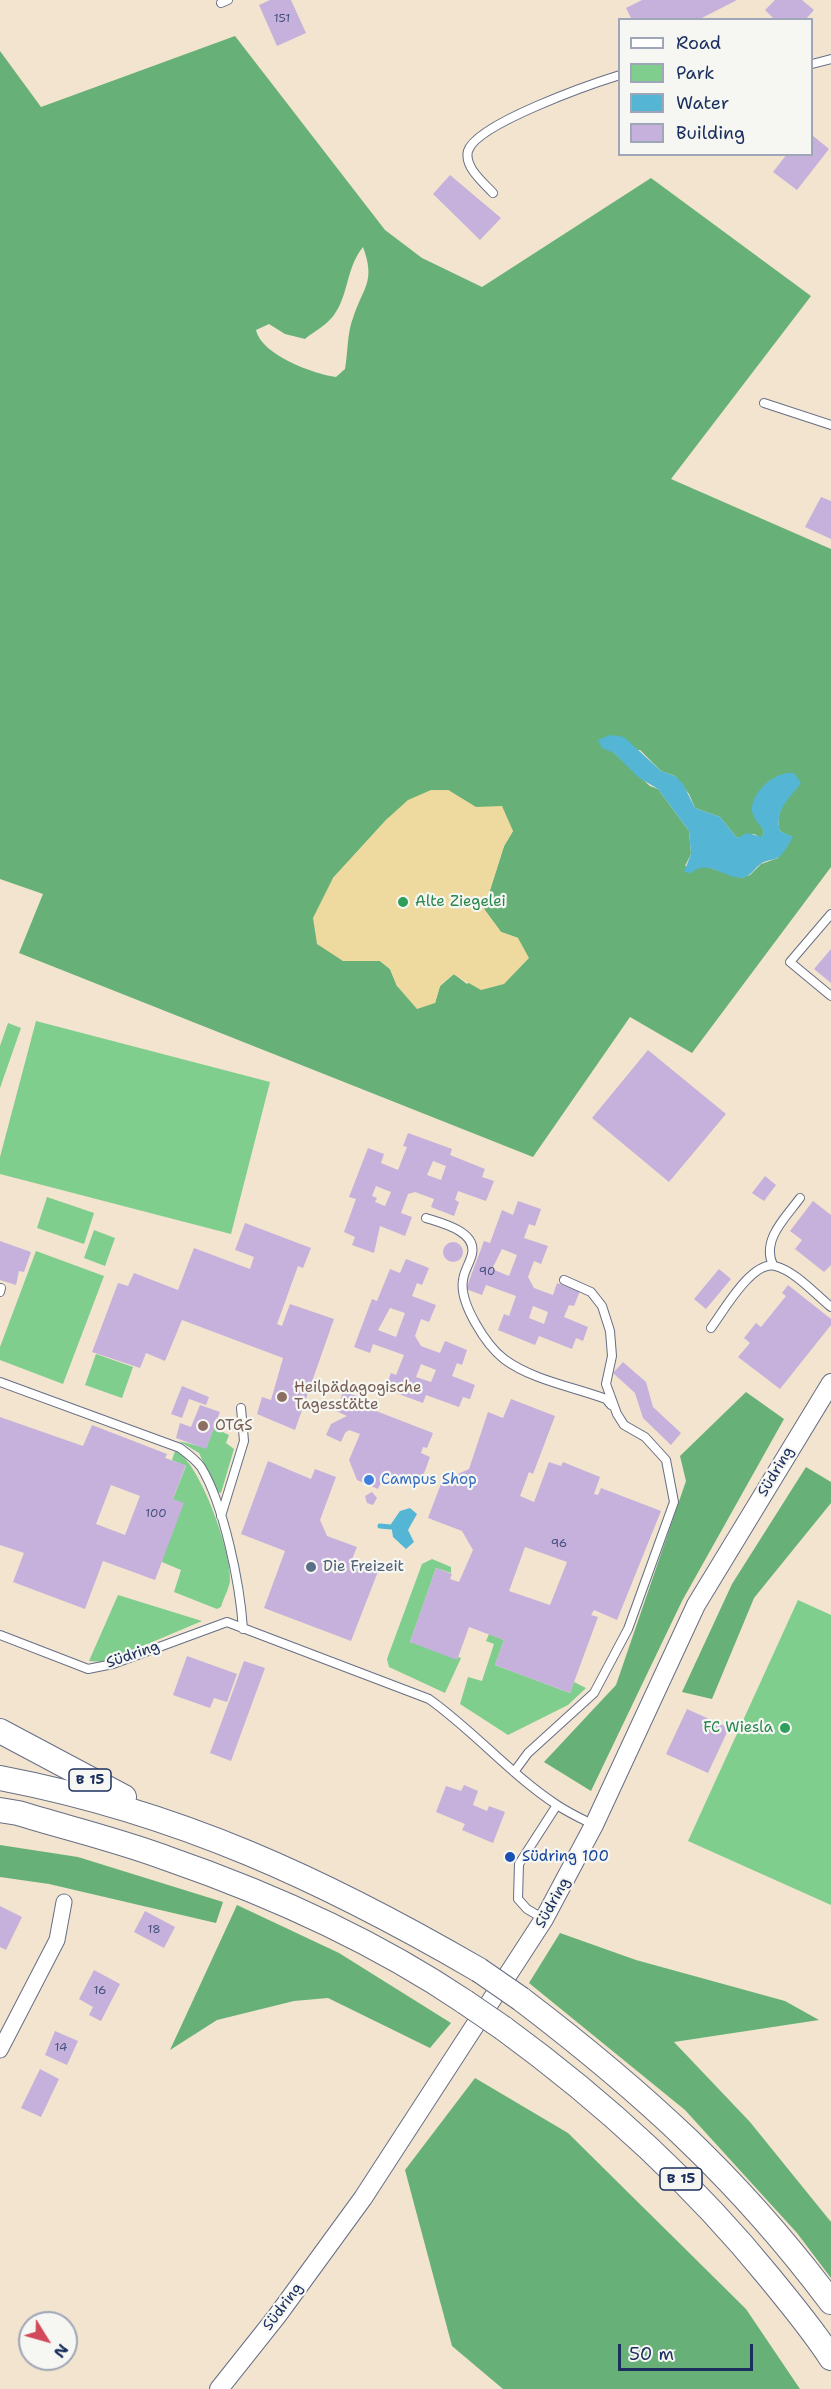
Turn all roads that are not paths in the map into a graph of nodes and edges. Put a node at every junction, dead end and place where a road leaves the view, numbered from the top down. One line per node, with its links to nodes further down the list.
1 (831, 59): 2 (lane)
2 (813, 64)
3 (618, 76): 4 (lane)
4 (493, 193)
5 (764, 402): 6 (lane)
6 (831, 425)
7 (831, 914): 8 (lane)
8 (831, 996)
9 (800, 1197): 11 (lane)
10 (426, 1218): 18 (lane)
11 (773, 1265): 13 (lane); 14 (lane)
12 (564, 1280): 18 (lane)
13 (831, 1306)
14 (711, 1328)
15 (0, 1382): 19 (lane)
16 (831, 1383): 27 (street, Südring)
17 (241, 1408): 19 (lane)
18 (617, 1414): 23 (lane)
19 (220, 1517): 20 (lane)
20 (243, 1629): 21 (lane, Südring); 23 (lane, Südring)
21 (0, 1635)
22 (0, 1731): 28 (highway, B 15)
23 (514, 1772): 25 (lane, Südring)
24 (0, 1778): 28 (highway, B 15)
25 (557, 1805): 27 (lane, Südring); 30 (lane)
26 (0, 1810): 33 (highway, B 15, bridge)
27 (594, 1825): 30 (street, Südring)
28 (182, 1826): 32 (highway, B 15, bridge)
29 (64, 1902): 31 (street)
30 (544, 1919): 34 (street, Südring)
31 (0, 2049)
32 (831, 2302)
33 (831, 2358)
34 (219, 2389)

